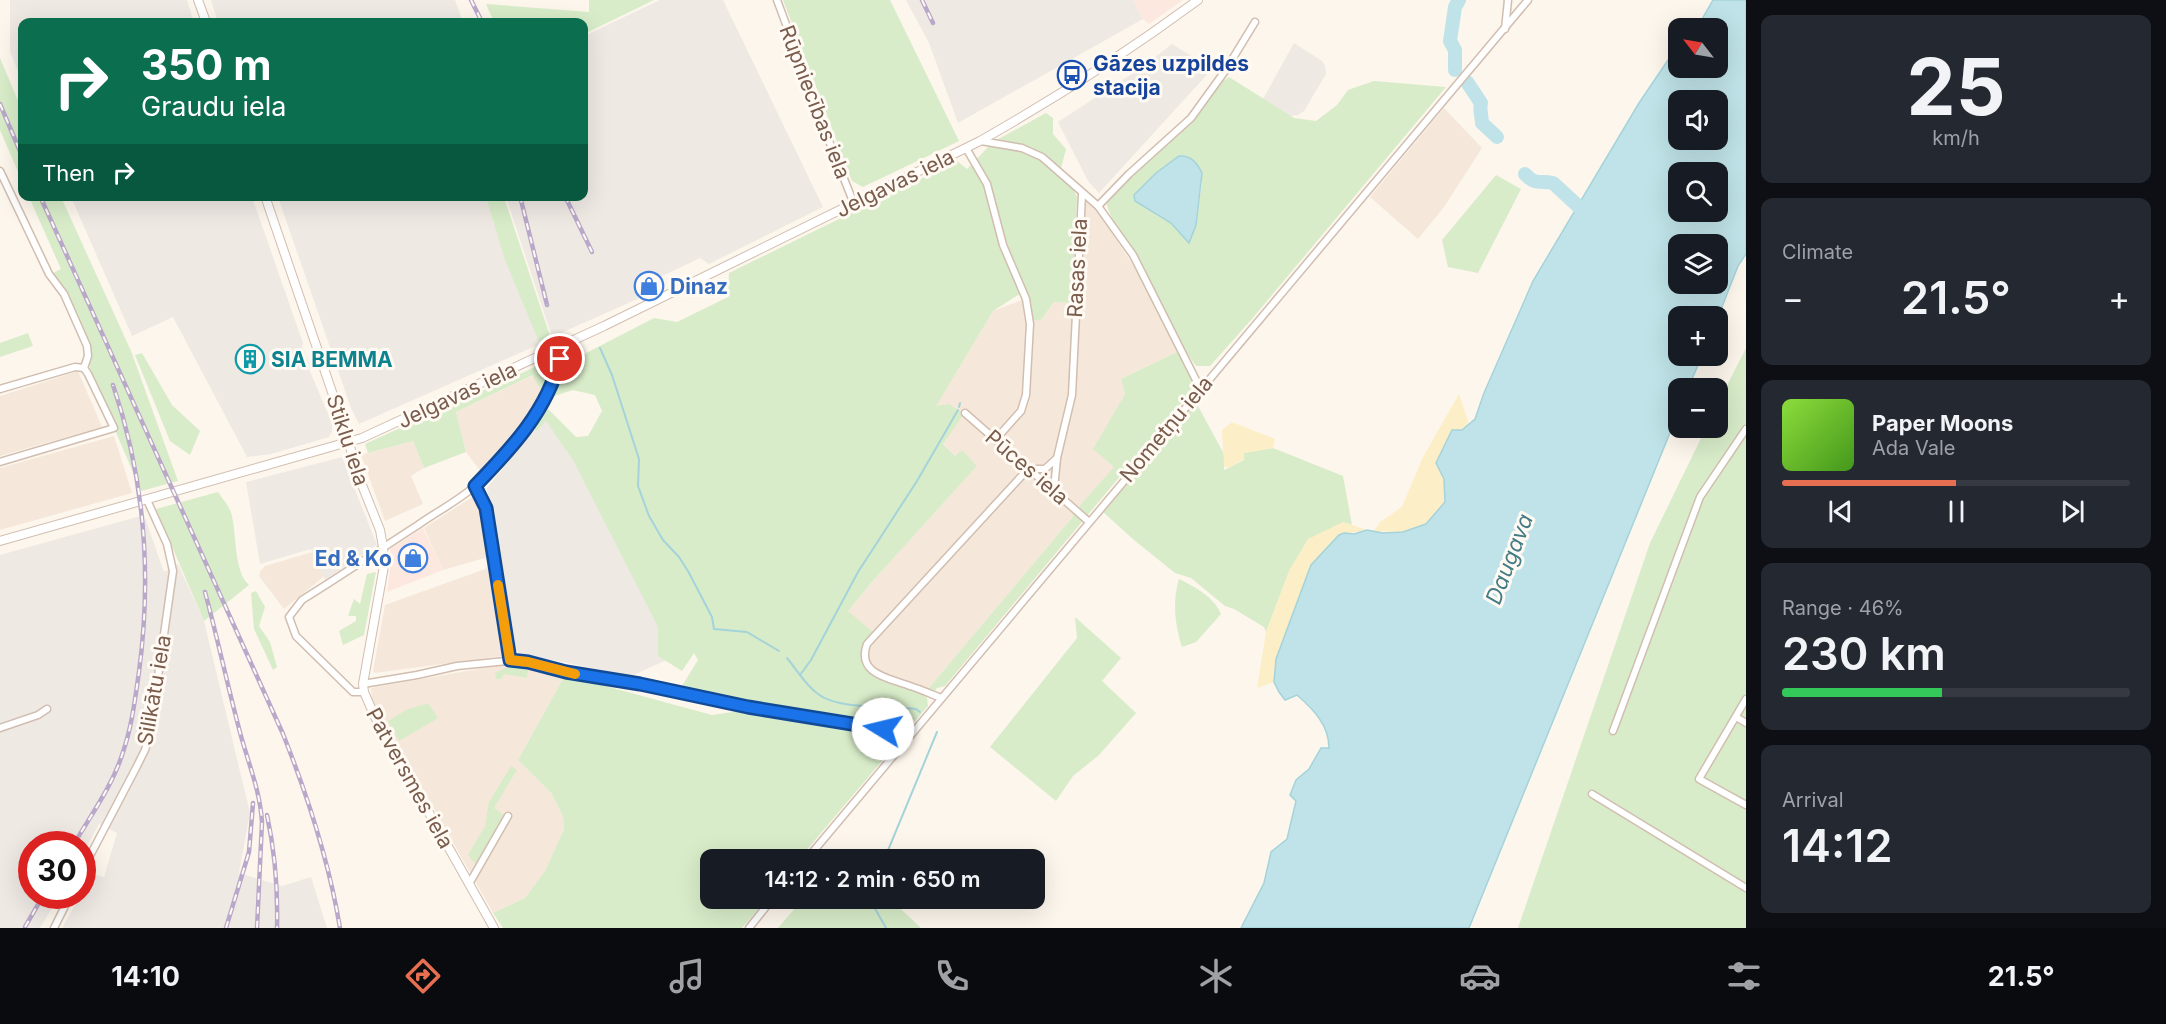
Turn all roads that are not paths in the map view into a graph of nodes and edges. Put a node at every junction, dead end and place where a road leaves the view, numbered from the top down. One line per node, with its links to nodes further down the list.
1 (198, 0): 6 (street)
2 (777, 0): 14 (street, Rūpniecības iela)
3 (1198, 0): 9 (street, Jelgavas iela)
4 (1508, 0): 8 (street)
5 (1528, 0): 8 (street, Nometņu iela)
6 (205, 18)
7 (1255, 22): 15 (street)
8 (1504, 29): 18 (street, Nometņu iela)
9 (980, 141): 10 (street, Jelgavas iela); 12 (street, Rasas iela)
10 (966, 148): 14 (street, Jelgavas iela); 22 (street)
11 (0, 171): 17 (street)
12 (1082, 194): 15 (street); 24 (street, Rasas iela)
13 (267, 201): 23 (street, Stiklu iela)
14 (854, 204): 16 (street, Jelgavas iela)
15 (1098, 207): 18 (street)
16 (557, 349): 23 (street, Jelgavas iela); 27 (street)
17 (84, 368): 19 (street); 25 (street)
18 (1200, 388): 30 (street, Nometņu iela)
19 (0, 389)
20 (965, 413): 22 (street, Pūces iela)
21 (1746, 429): 41 (street)
22 (996, 439): 26 (street, Pūces iela)
23 (349, 442): 29 (street, Jelgavas iela); 32 (street, Stiklu iela)
24 (1057, 458): 26 (street); 28 (street, Rasas iela)
25 (0, 462)
26 (1028, 469): 28 (street, Pūces iela); 35 (street)
27 (475, 486): 32 (street); 33 (street)
28 (1054, 489): 30 (street, Pūces iela)
29 (147, 500): 31 (street, Jelgavas iela); 46 (street, Silikātu iela)
30 (1088, 521): 35 (street, Nometņu iela)
31 (0, 541)
32 (383, 547): 34 (street, Patversmes iela); 34 (street)
33 (510, 660): 34 (street); 42 (street)
34 (363, 688): 48 (street, Patversmes iela)
35 (941, 698): 42 (street, Nometņu iela)
36 (1746, 699): 38 (street)
37 (46, 709): 40 (street)
38 (1736, 717): 39 (street); 44 (street)
39 (1746, 723)
40 (0, 728)
41 (1613, 731)
42 (907, 740): 47 (street, Nometņu iela)
43 (1592, 794): 49 (street)
44 (1746, 805)
45 (508, 816): 48 (street)
46 (96, 844)
47 (815, 849)
48 (469, 884): 53 (street, Patversmes iela)
49 (1746, 888)
50 (64, 909): 52 (street)
51 (764, 909): 54 (street)
52 (54, 928)
53 (494, 928)
54 (748, 928)

